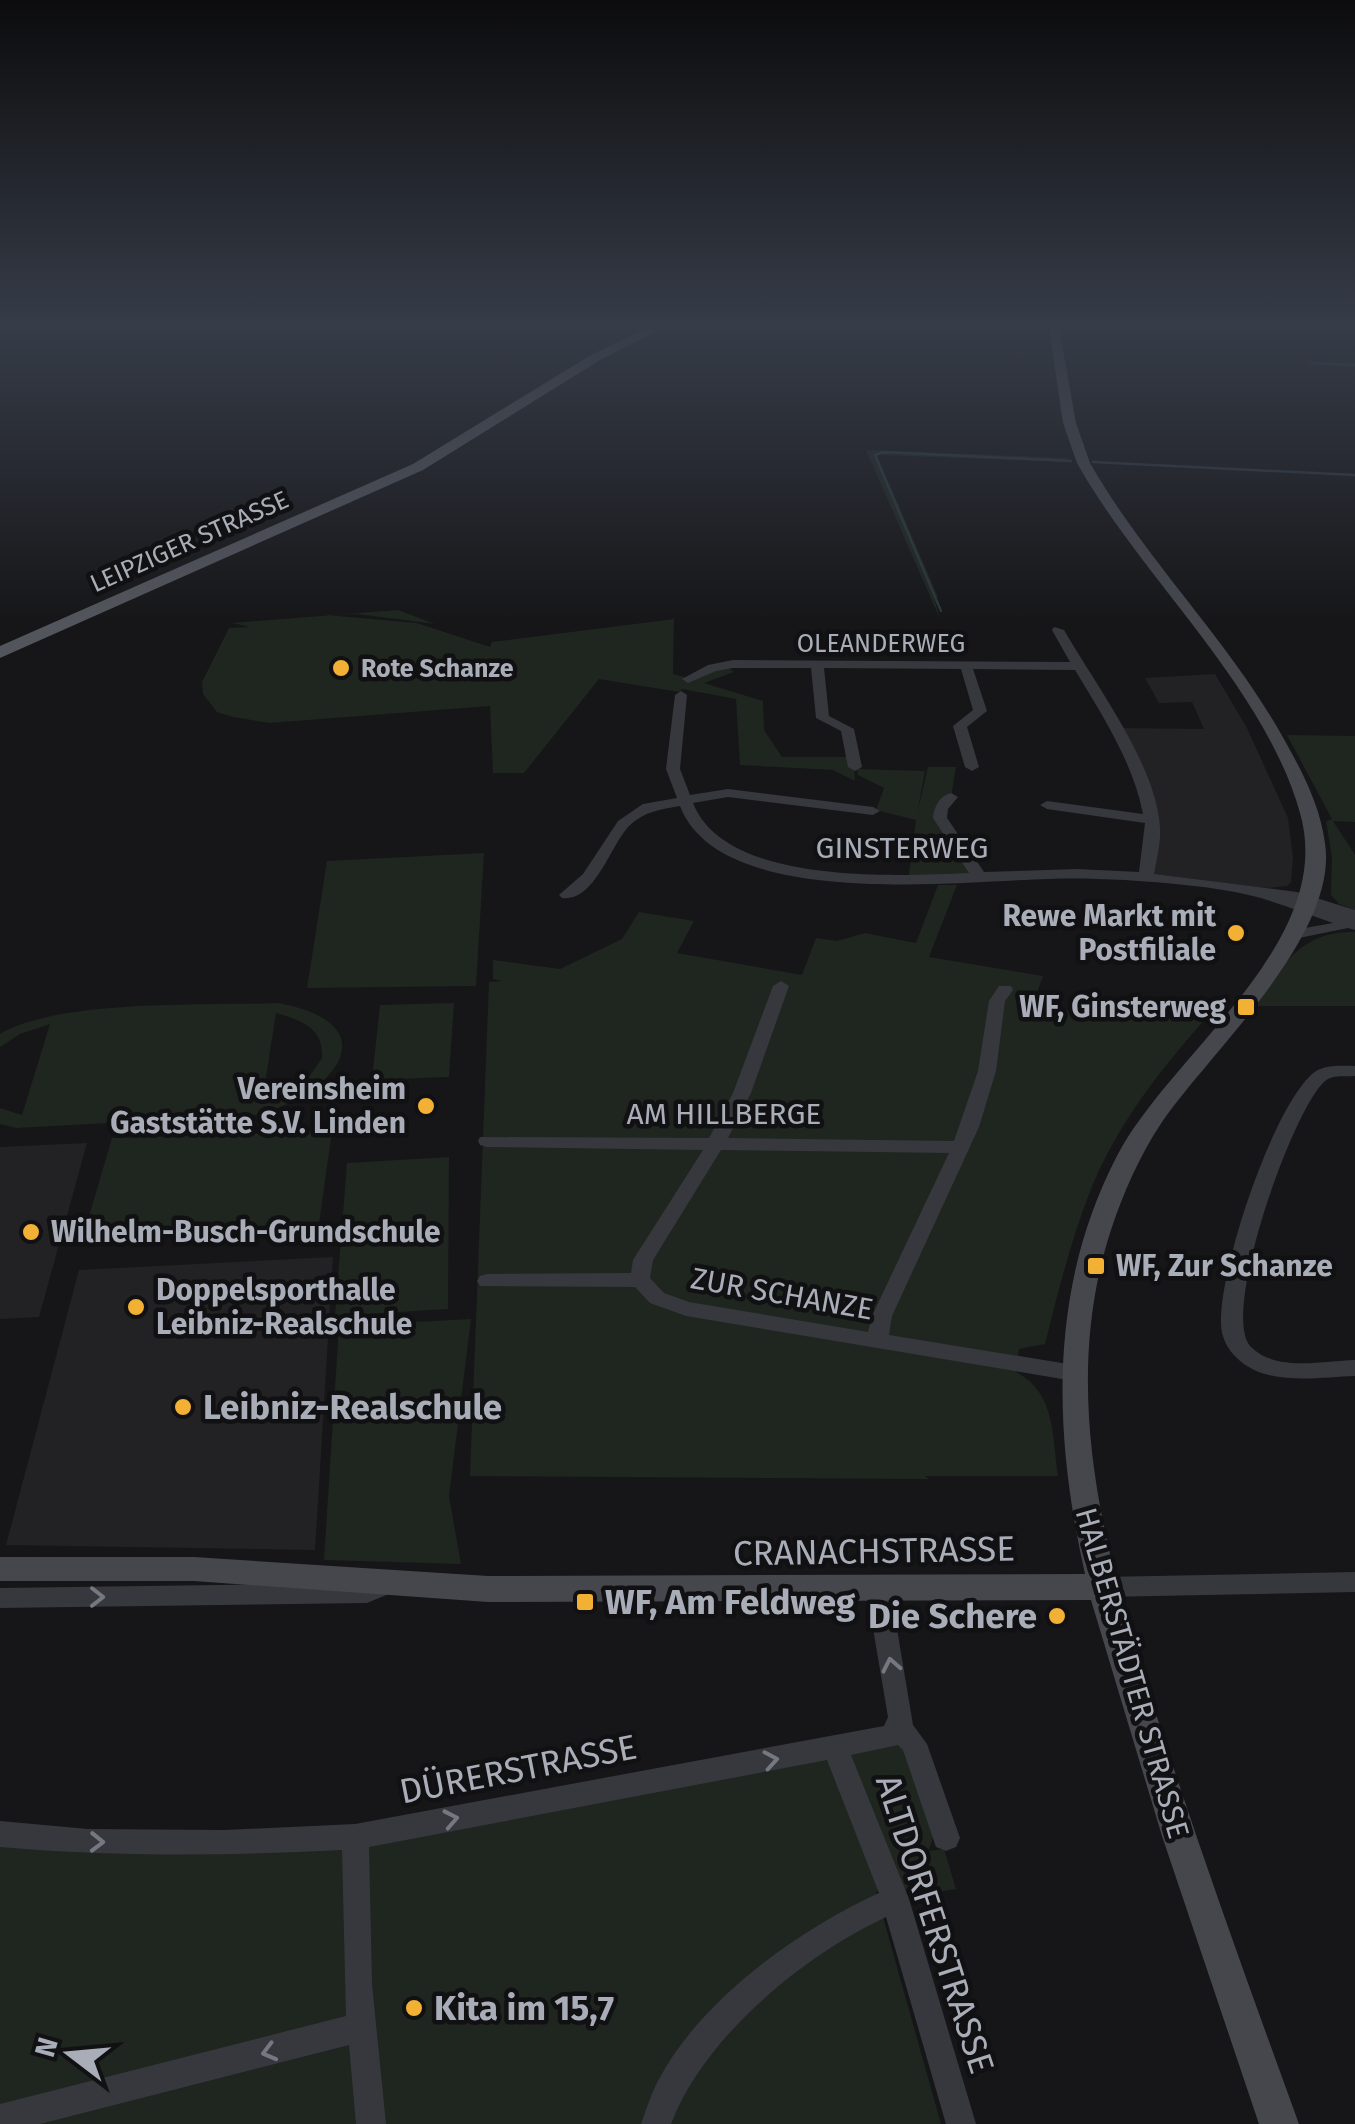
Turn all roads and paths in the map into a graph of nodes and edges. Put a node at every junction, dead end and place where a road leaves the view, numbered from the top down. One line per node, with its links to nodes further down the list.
1 (487, 426): 4 (main road, LEIPZIGER STRASSE)
2 (1074, 426): 20 (main road, HALBERSTÄDTER STRASSE)
3 (1058, 630): 7 (street)
4 (0, 653)
5 (816, 665): 6 (street, OLEANDERWEG); 8 (street, OLEANDERWEG); 11 (street)
6 (966, 666): 7 (street, OLEANDERWEG); 10 (street)
7 (1077, 666): 16 (street)
8 (688, 678)
9 (681, 694): 13 (street)
10 (972, 767)
11 (855, 768)
12 (951, 797): 18 (street)
13 (678, 800): 15 (street); 18 (street, GINSTERWEG); 19 (street)
14 (1048, 805): 16 (street)
15 (873, 810)
16 (1152, 820): 17 (street)
17 (1146, 876): 18 (street, GINSTERWEG); 20 (street, GINSTERWEG)
18 (979, 877)
19 (567, 895)
20 (1309, 906): 21 (street); 22 (street); 23 (main road, HALBERSTÄDTER STRASSE)
21 (1355, 915)
22 (1355, 926): 23 (street)
23 (1294, 934): 34 (main road, HALBERSTÄDTER STRASSE)
24 (781, 986): 28 (street)
25 (1006, 990): 29 (street)
26 (1355, 1072): 33 (street)
27 (487, 1141): 28 (street, AM HILLBERGE)
28 (715, 1145): 29 (street, AM HILLBERGE); 30 (street)
29 (961, 1147): 32 (street)
30 (640, 1280): 31 (street); 32 (street, ZUR SCHANZE)
31 (488, 1281)
32 (877, 1340): 34 (street, ZUR SCHANZE)
33 (1355, 1368)
34 (1074, 1373): 39 (main road, HALBERSTÄDTER STRASSE)
35 (0, 1568): 36 (main road, CRANACHSTRASSE)
36 (394, 1581): 38 (main road, CRANACHSTRASSE); 40 (street, CRANACHSTRASSE, one-way to 36)
37 (1355, 1582): 39 (street, CRANACHSTRASSE)
38 (878, 1587): 39 (main road, CRANACHSTRASSE); 41 (street, one-way to 38)
39 (1102, 1587): 52 (main road, HALBERSTÄDTER STRASSE)
40 (0, 1598)
41 (900, 1728): 42 (street, DÜRERSTRASSE); 45 (street, ALTDORFERSTRASSE)
42 (836, 1748): 44 (street, DÜRERSTRASSE, one-way to 42); 46 (street, ALTDORFERSTRASSE)
43 (0, 1834): 44 (street, DÜRERSTRASSE, one-way to 44)
44 (355, 1837): 47 (street)
45 (946, 1838)
46 (895, 1899): 50 (street); 51 (street, ALTDORFERSTRASSE)
47 (364, 2027): 48 (street, one-way to 48); 49 (street)
48 (0, 2119)
49 (371, 2124)
50 (656, 2124)
51 (961, 2124)
52 (1279, 2124)

